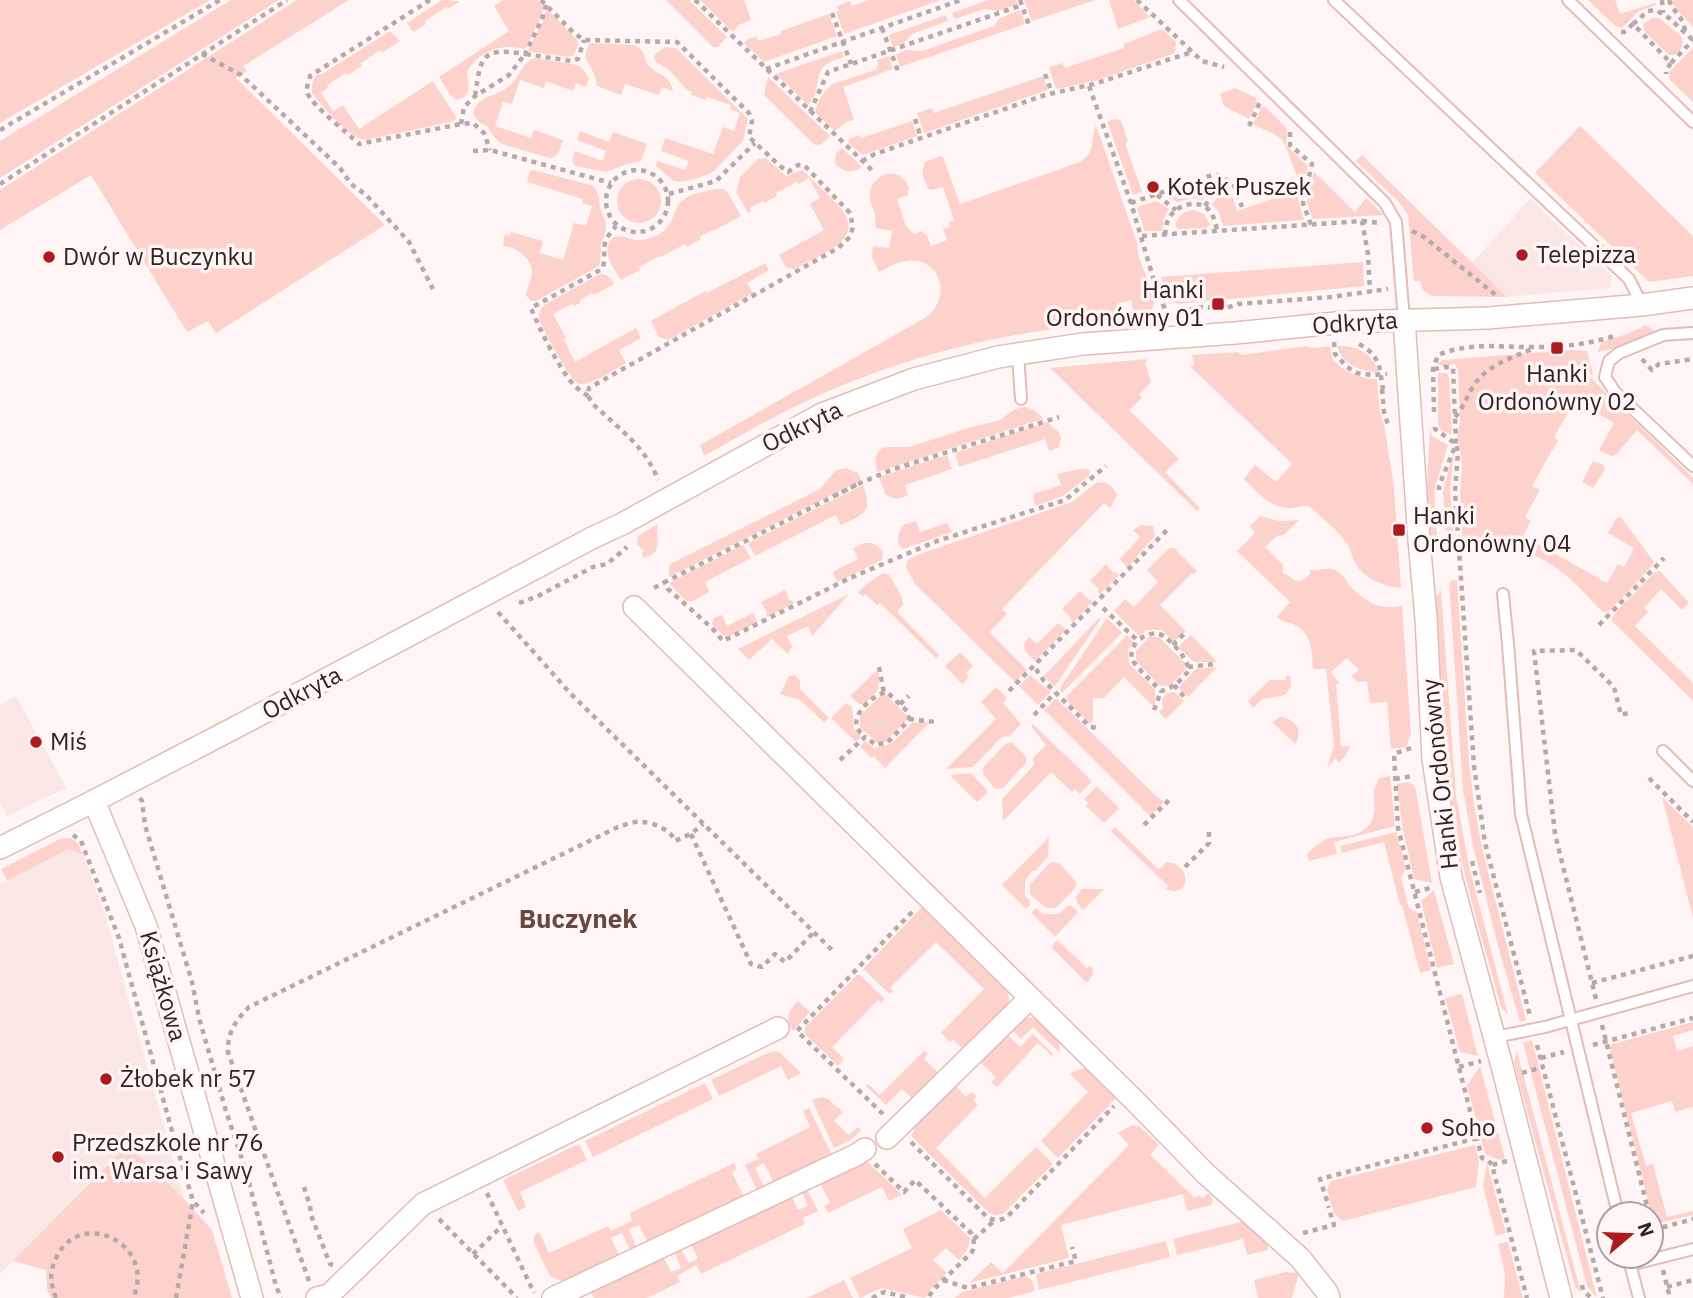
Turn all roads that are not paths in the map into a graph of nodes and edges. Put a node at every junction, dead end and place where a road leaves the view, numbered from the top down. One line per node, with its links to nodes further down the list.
1 (1179, 0): 7 (lane)
2 (1334, 0): 6 (lane)
3 (1568, 0): 4 (lane)
4 (1693, 122)
5 (1693, 298): 6 (street, Odkryta)
6 (1642, 305): 7 (street, Odkryta)
7 (1405, 320): 9 (street, Odkryta); 22 (street, Hanki Ordonówny)
8 (1693, 333): 11 (lane)
9 (1018, 354): 10 (lane); 16 (street, Odkryta)
10 (1021, 400)
11 (1693, 466)
12 (1503, 594): 20 (lane)
13 (634, 607): 19 (street)
14 (1663, 751): 15 (lane)
15 (1693, 781)
16 (94, 801): 17 (street, Odkryta); 30 (street, Książkowa)
17 (0, 848)
18 (1693, 986): 20 (lane)
19 (1030, 998): 23 (street); 32 (street)
20 (1571, 1021): 22 (lane); 25 (lane)
21 (778, 1028): 29 (street)
22 (1494, 1037): 33 (street, Hanki Ordonówny)
23 (887, 1138)
24 (864, 1150): 31 (street)
25 (1615, 1200)
26 (1693, 1249): 27 (lane)
27 (1665, 1254)
28 (1631, 1270): 34 (lane)
29 (322, 1294)
30 (252, 1298)
31 (553, 1298)
32 (1329, 1298)
33 (1561, 1298)
34 (1639, 1298)

